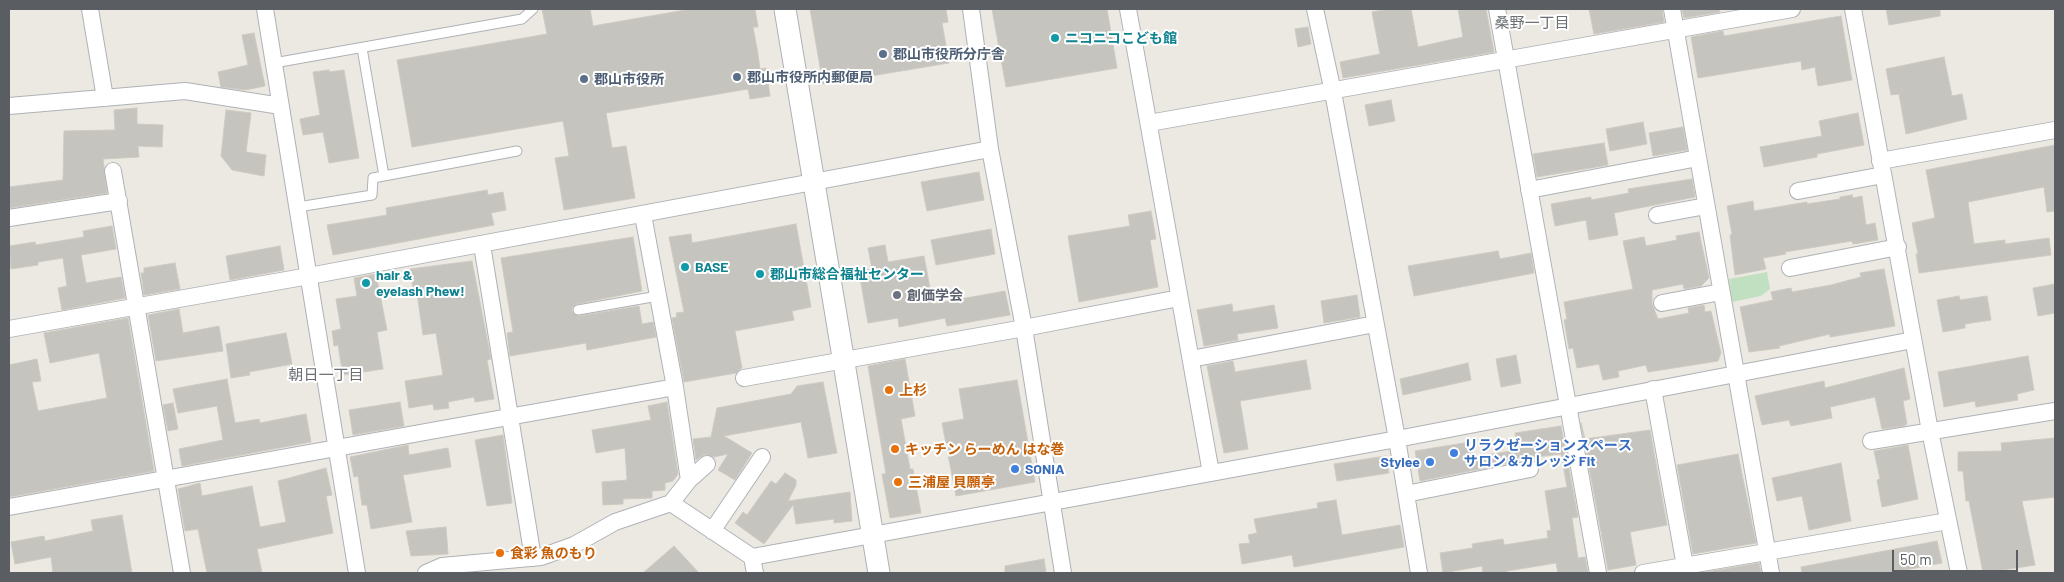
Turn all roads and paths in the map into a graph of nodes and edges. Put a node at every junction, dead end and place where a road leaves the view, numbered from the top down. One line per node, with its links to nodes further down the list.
1 (90, 9): 17 (street)
2 (265, 9): 15 (street)
3 (533, 9): 13 (lane)
4 (785, 9): 28 (street)
5 (971, 9): 22 (street)
6 (1128, 9): 20 (street)
7 (1315, 9): 16 (street)
8 (1497, 9): 14 (street)
9 (1672, 9): 12 (street)
10 (1792, 9): 12 (street)
11 (1853, 9): 25 (street)
12 (1676, 30): 14 (street); 24 (street)
13 (362, 48): 15 (lane); 27 (lane)
14 (1505, 60): 16 (street); 29 (street)
15 (274, 63): 19 (street)
16 (1333, 92): 20 (street); 47 (street)
17 (105, 98): 18 (street); 19 (street)
18 (9, 106)
19 (281, 106): 33 (street)
20 (1149, 123): 43 (street)
21 (2055, 130): 25 (street)
22 (990, 149): 28 (street); 48 (street)
23 (518, 151): 27 (lane)
24 (1698, 158): 29 (street); 32 (street)
25 (1882, 168): 30 (street); 38 (street)
26 (113, 170): 31 (street)
27 (384, 176): 33 (lane)
28 (814, 184): 34 (street); 52 (street)
29 (1529, 190): 57 (street)
30 (1798, 191)
31 (119, 201): 36 (street); 45 (street)
32 (1706, 206): 35 (street); 41 (street)
33 (298, 207): 40 (street)
34 (643, 215): 37 (street); 42 (street)
35 (1657, 215)
36 (9, 218)
37 (482, 245): 40 (street); 59 (street)
38 (1898, 247): 39 (street); 50 (street)
39 (1790, 268)
40 (309, 276): 45 (street); 63 (street)
41 (1721, 292): 44 (street); 53 (street)
42 (658, 296): 46 (lane); 55 (street)
43 (1179, 298): 48 (street); 51 (street)
44 (1662, 303)
45 (138, 306): 49 (street); 68 (street)
46 (578, 310)
47 (1376, 324): 51 (street); 61 (street)
48 (1024, 328): 52 (street); 71 (street)
49 (9, 329)
50 (1913, 340): 53 (street); 60 (street)
51 (1191, 360): 67 (street)
52 (844, 361): 54 (street); 76 (street)
53 (1735, 373): 56 (street); 77 (street)
54 (744, 378)
55 (674, 387): 59 (street); 69 (street)
56 (1652, 389): 57 (street); 79 (street)
57 (1570, 406): 61 (street); 87 (street)
58 (2055, 411): 60 (street)
59 (509, 416): 63 (street); 78 (street)
60 (1930, 431): 62 (street); 74 (street)
61 (1397, 438): 67 (street); 70 (street)
62 (1871, 441)
63 (337, 449): 68 (street); 82 (street)
64 (762, 456): 75 (street)
65 (707, 464): 69 (street)
66 (1530, 469): 70 (street)
67 (1211, 472): 71 (street)
68 (167, 479): 73 (street); 81 (street)
69 (688, 480): 72 (street)
70 (1406, 494): 86 (street)
71 (1050, 501): 76 (street); 85 (street)
72 (671, 503): 75 (street); 78 (street)
73 (9, 507)
74 (1948, 521): 77 (street); 90 (street)
75 (712, 531): 80 (street)
76 (873, 535): 80 (street); 84 (street)
77 (1768, 552): 79 (street); 89 (street)
78 (533, 558): 83 (street)
79 (1685, 566): 88 (street)
80 (751, 567)
81 (182, 573)
82 (356, 573)
83 (426, 573)
84 (880, 573)
85 (1063, 573)
86 (1419, 573)
87 (1598, 573)
88 (1643, 573)
89 (1771, 573)
90 (1958, 573)

